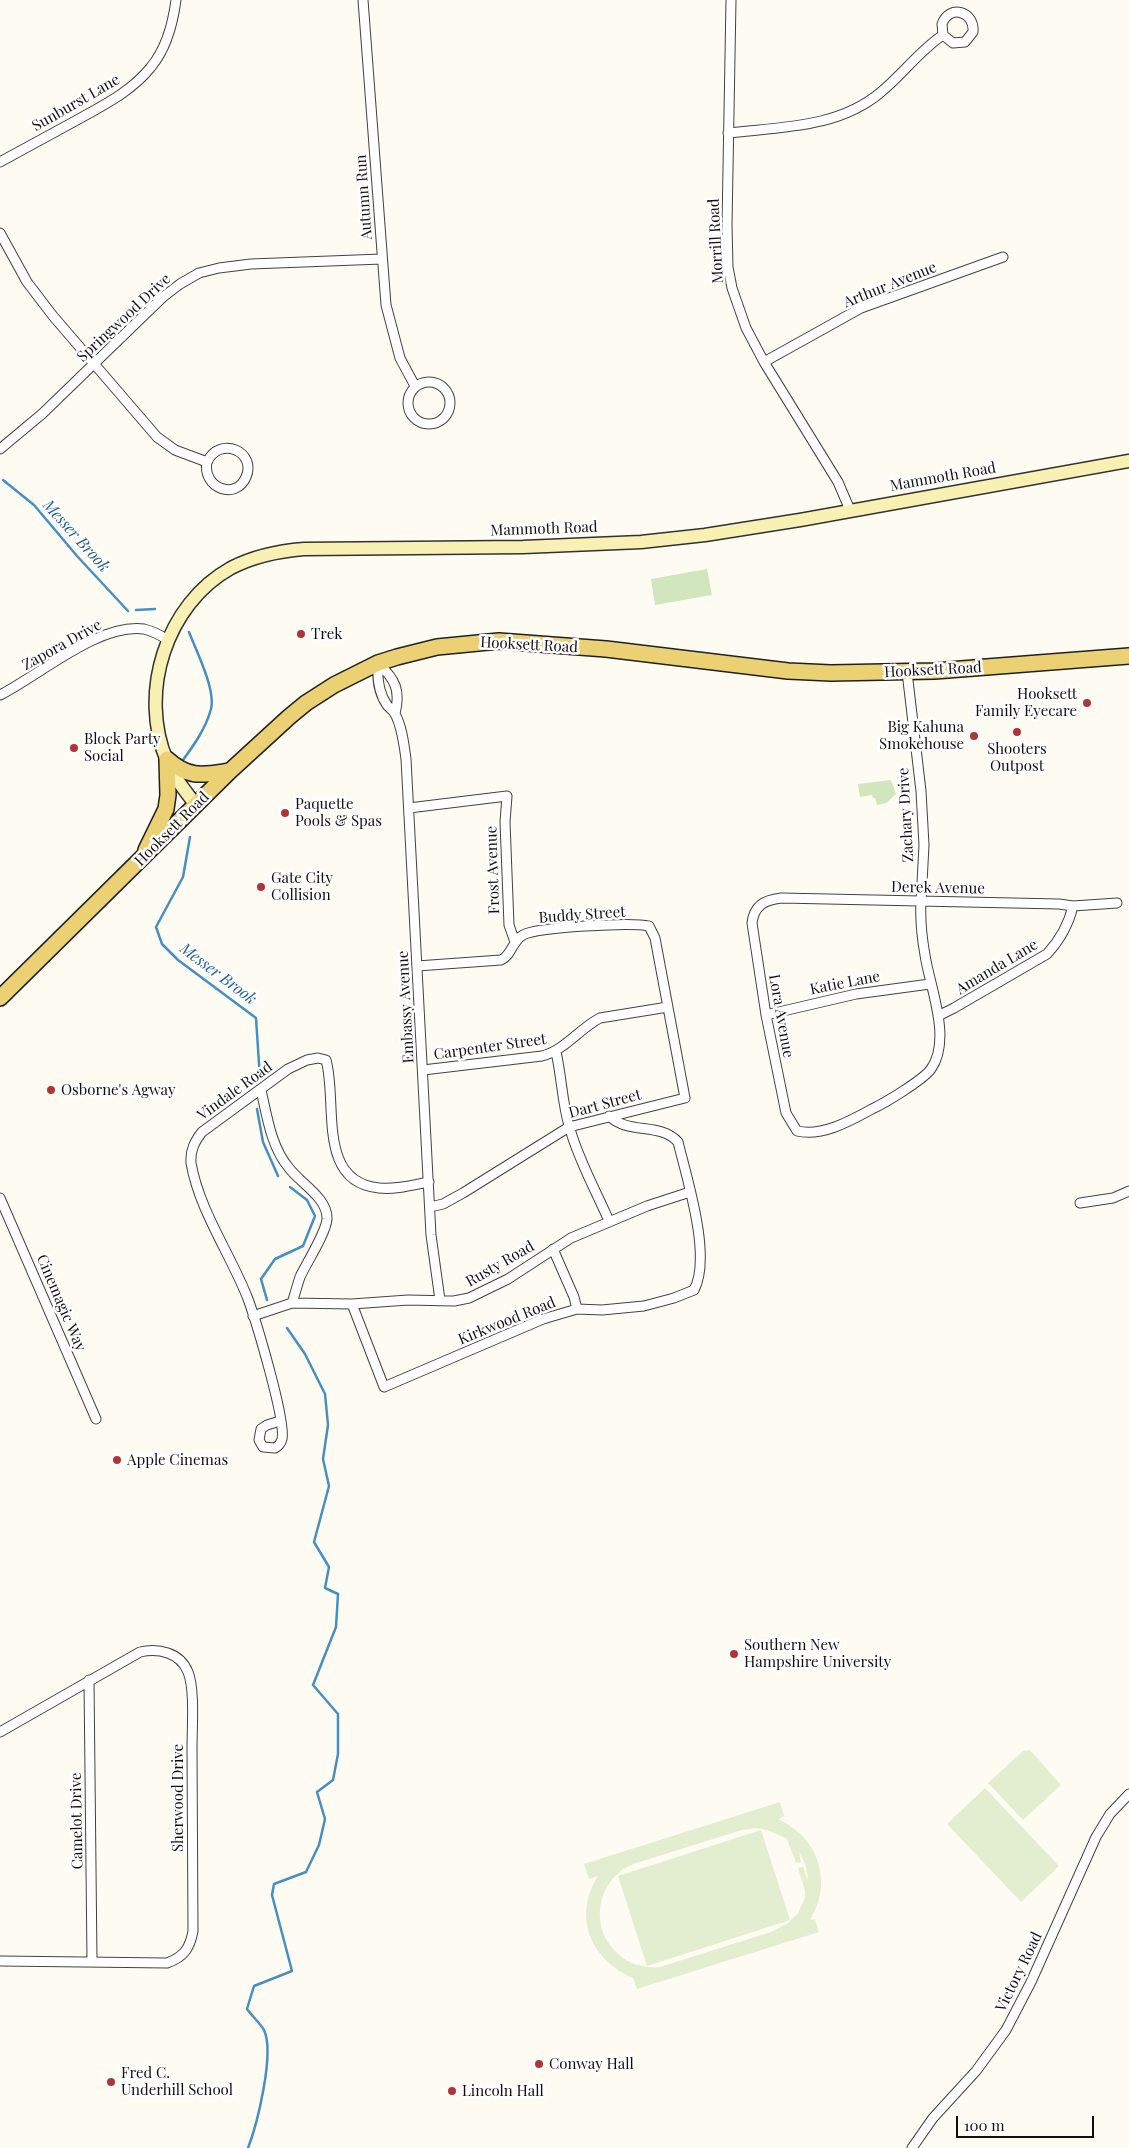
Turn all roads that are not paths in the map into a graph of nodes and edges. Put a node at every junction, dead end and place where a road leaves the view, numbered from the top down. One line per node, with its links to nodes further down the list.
1 (176, 0): 6 (street, Sunburst Lane)
2 (363, 0): 9 (street, Autumn Run)
3 (731, 0): 5 (street, Morrill Road)
4 (943, 35): 5 (street)
5 (728, 132): 10 (street, Morrill Road)
6 (0, 162)
7 (0, 234): 11 (street)
8 (1003, 257): 10 (street, Arthur Avenue)
9 (382, 259): 11 (street, Springwood Drive); 12 (street, Autumn Run)
10 (764, 362): 16 (street, Morrill Road)
11 (94, 364): 13 (street, Springwood Drive); 15 (street)
12 (415, 386): 12 (street)
13 (0, 449)
14 (1129, 461): 16 (main road, Mammoth Road)
15 (207, 462): 15 (street)
16 (850, 510): 17 (main road, Mammoth Road)
17 (168, 640): 21 (street, Zapora Drive); 23 (main road, Mammoth Road)
18 (1129, 656): 20 (main road, Hooksett Road)
19 (378, 663): 20 (main road, Hooksett Road); 22 (street, Embassy Avenue); 22 (street, Embassy Avenue); 24 (main road, Hooksett Road)
20 (907, 672): 28 (street, Zachary Drive)
21 (0, 696)
22 (395, 714): 26 (street, Embassy Avenue)
23 (167, 759): 24 (main road); 25 (main road, Mammoth Road); 27 (main road)
24 (230, 772): 25 (main road, Hooksett Road)
25 (196, 805): 27 (main road, Hooksett Road)
26 (409, 808): 32 (street, Frost Avenue); 33 (street, Embassy Avenue)
27 (142, 859): 35 (main road, Hooksett Road)
28 (921, 902): 30 (street, Derek Avenue); 31 (street, Derek Avenue); 34 (street, Zachary Drive)
29 (1117, 903): 31 (street, Derek Avenue)
30 (761, 904): 37 (street, Lora Avenue)
31 (1073, 906): 38 (street, Amanda Lane)
32 (515, 942): 33 (street, Buddy Street); 36 (street, Buddy Street)
33 (417, 966): 40 (street, Embassy Avenue)
34 (930, 984): 37 (street, Katie Lane); 38 (street, Zachary Drive)
35 (0, 998)
36 (668, 1006): 39 (street, Carpenter Street); 42 (street, Dart Street)
37 (766, 1015): 44 (street, Lora Avenue)
38 (938, 1016): 44 (street, Zachary Drive)
39 (556, 1052): 40 (street, Carpenter Street); 43 (street)
40 (423, 1070): 45 (street, Embassy Avenue)
41 (261, 1090): 45 (street, Vindale Road); 54 (street); 57 (street, Vindale Road)
42 (609, 1116): 43 (street, Dart Street); 47 (street)
43 (569, 1127): 50 (street, Dart Street); 51 (street)
44 (797, 1131)
45 (429, 1182): 50 (street, Embassy Avenue)
46 (1129, 1191): 49 (street)
47 (690, 1192): 51 (street, Rusty Road); 56 (street, Kirkwood Road)
48 (0, 1198): 58 (street, Cinemagic Way)
49 (1080, 1203)
50 (430, 1207): 53 (street, Embassy Avenue)
51 (610, 1222): 52 (street, Rusty Road)
52 (553, 1249): 53 (street, Rusty Road); 56 (street)
53 (440, 1300): 55 (street, Rusty Road)
54 (292, 1303): 55 (street, Rusty Road); 57 (street, Rusty Road)
55 (352, 1304): 56 (street, Kirkwood Road)
56 (577, 1309)
57 (253, 1316): 59 (street, Vindale Road)
58 (96, 1418)
59 (280, 1421)
60 (89, 1680): 61 (street, Sherwood Drive); 64 (street, Camelot Drive); 64 (street, Sherwood Drive)
61 (0, 1732)
62 (1129, 1794): 65 (street, Victory Road)
63 (0, 1961): 64 (street, Sherwood Drive)
64 (92, 1961)
65 (912, 2148)

